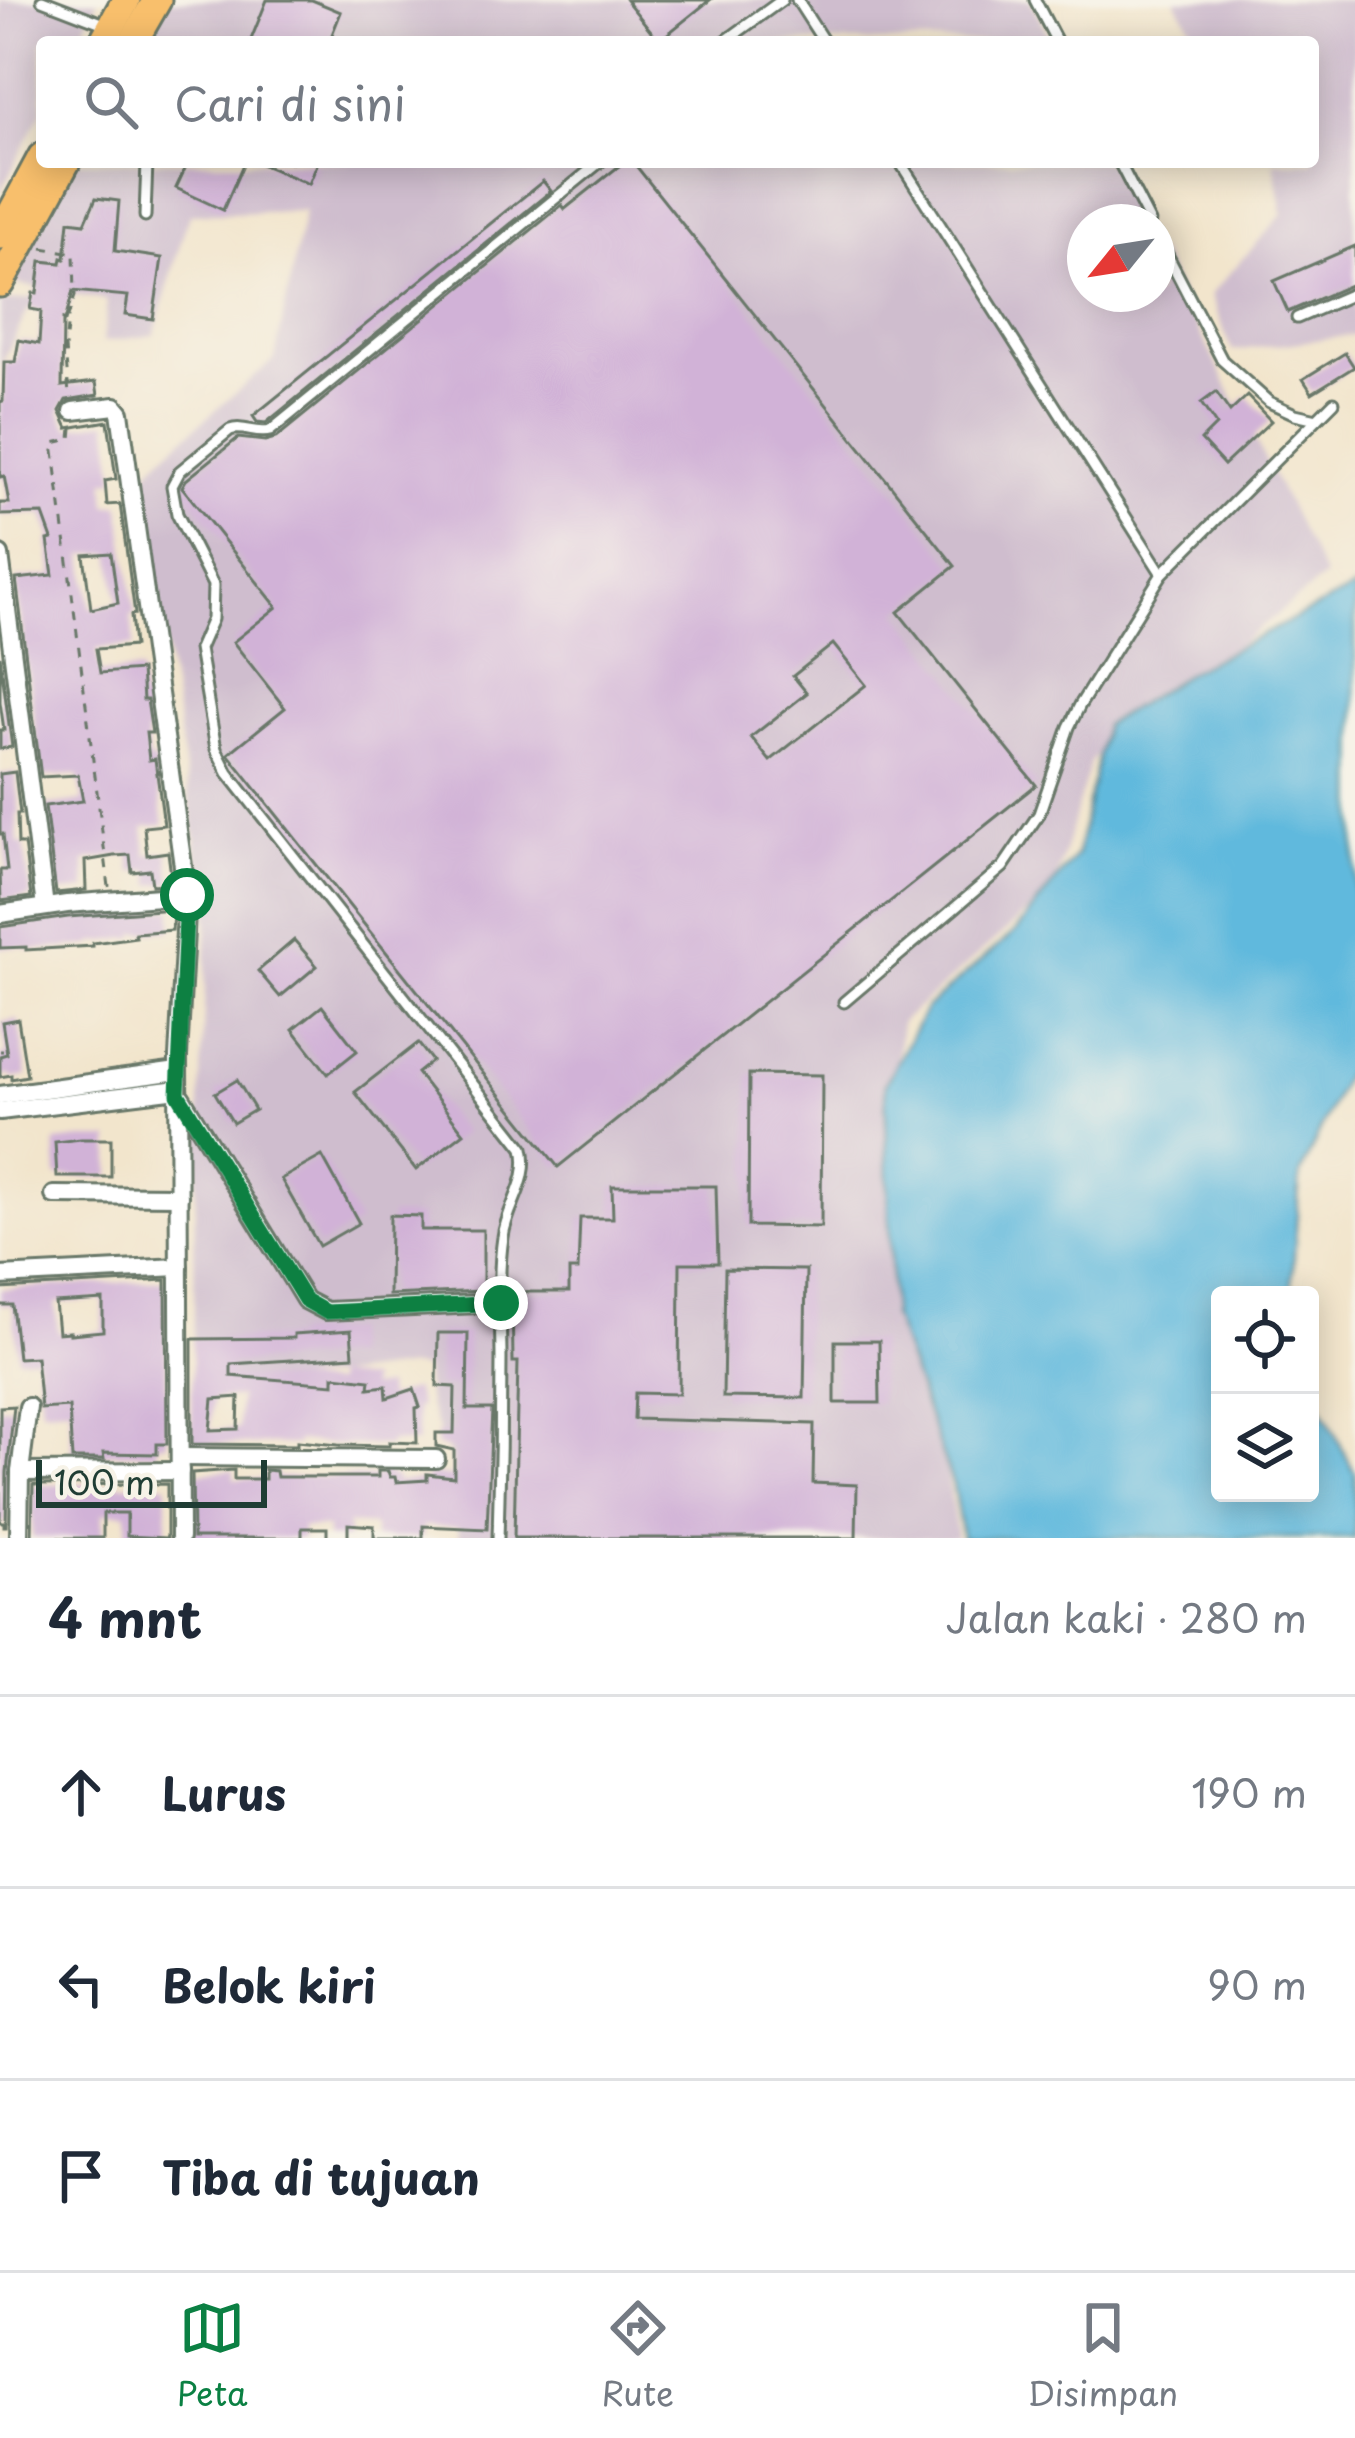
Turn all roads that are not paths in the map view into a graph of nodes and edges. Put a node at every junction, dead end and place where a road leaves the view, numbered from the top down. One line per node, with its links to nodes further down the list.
1 (42, 0): 7 (lane)
2 (126, 0): 8 (highway)
3 (158, 0): 9 (highway)
4 (782, 0): 10 (lane)
5 (797, 0): 11 (lane)
6 (1035, 0): 12 (lane)
7 (114, 36)
8 (116, 36)
9 (117, 36)
10 (732, 36)
11 (820, 36)
12 (1054, 36)
13 (38, 168): 21 (highway)
14 (62, 168): 21 (highway)
15 (147, 168): 20 (lane)
16 (593, 168): 43 (lane)
17 (904, 168): 30 (lane)
18 (1122, 168): 19 (lane)
19 (1141, 204)
20 (145, 216)
21 (10, 239): 23 (highway)
22 (1175, 270): 28 (lane)
23 (0, 283)
24 (1355, 293): 25 (lane)
25 (1297, 318)
26 (1334, 402): 28 (lane)
27 (73, 412): 32 (street)
28 (1317, 419): 30 (lane)
29 (0, 555): 31 (street)
30 (1162, 574): 35 (lane)
31 (8, 673): 33 (street)
32 (187, 895): 33 (street); 36 (street)
33 (45, 907): 34 (street)
34 (0, 914)
35 (844, 1002)
36 (178, 1084): 37 (street); 38 (street); 40 (street); 43 (street)
37 (0, 1095)
38 (0, 1112)
39 (54, 1195): 40 (street)
40 (178, 1196): 41 (street)
41 (179, 1267): 42 (street); 46 (street)
42 (0, 1276)
43 (501, 1303): 50 (lane)
44 (28, 1407): 47 (street)
45 (436, 1460): 46 (street)
46 (180, 1464): 47 (street); 49 (street)
47 (20, 1472): 48 (street)
48 (19, 1538)
49 (180, 1538)
50 (498, 1538)

